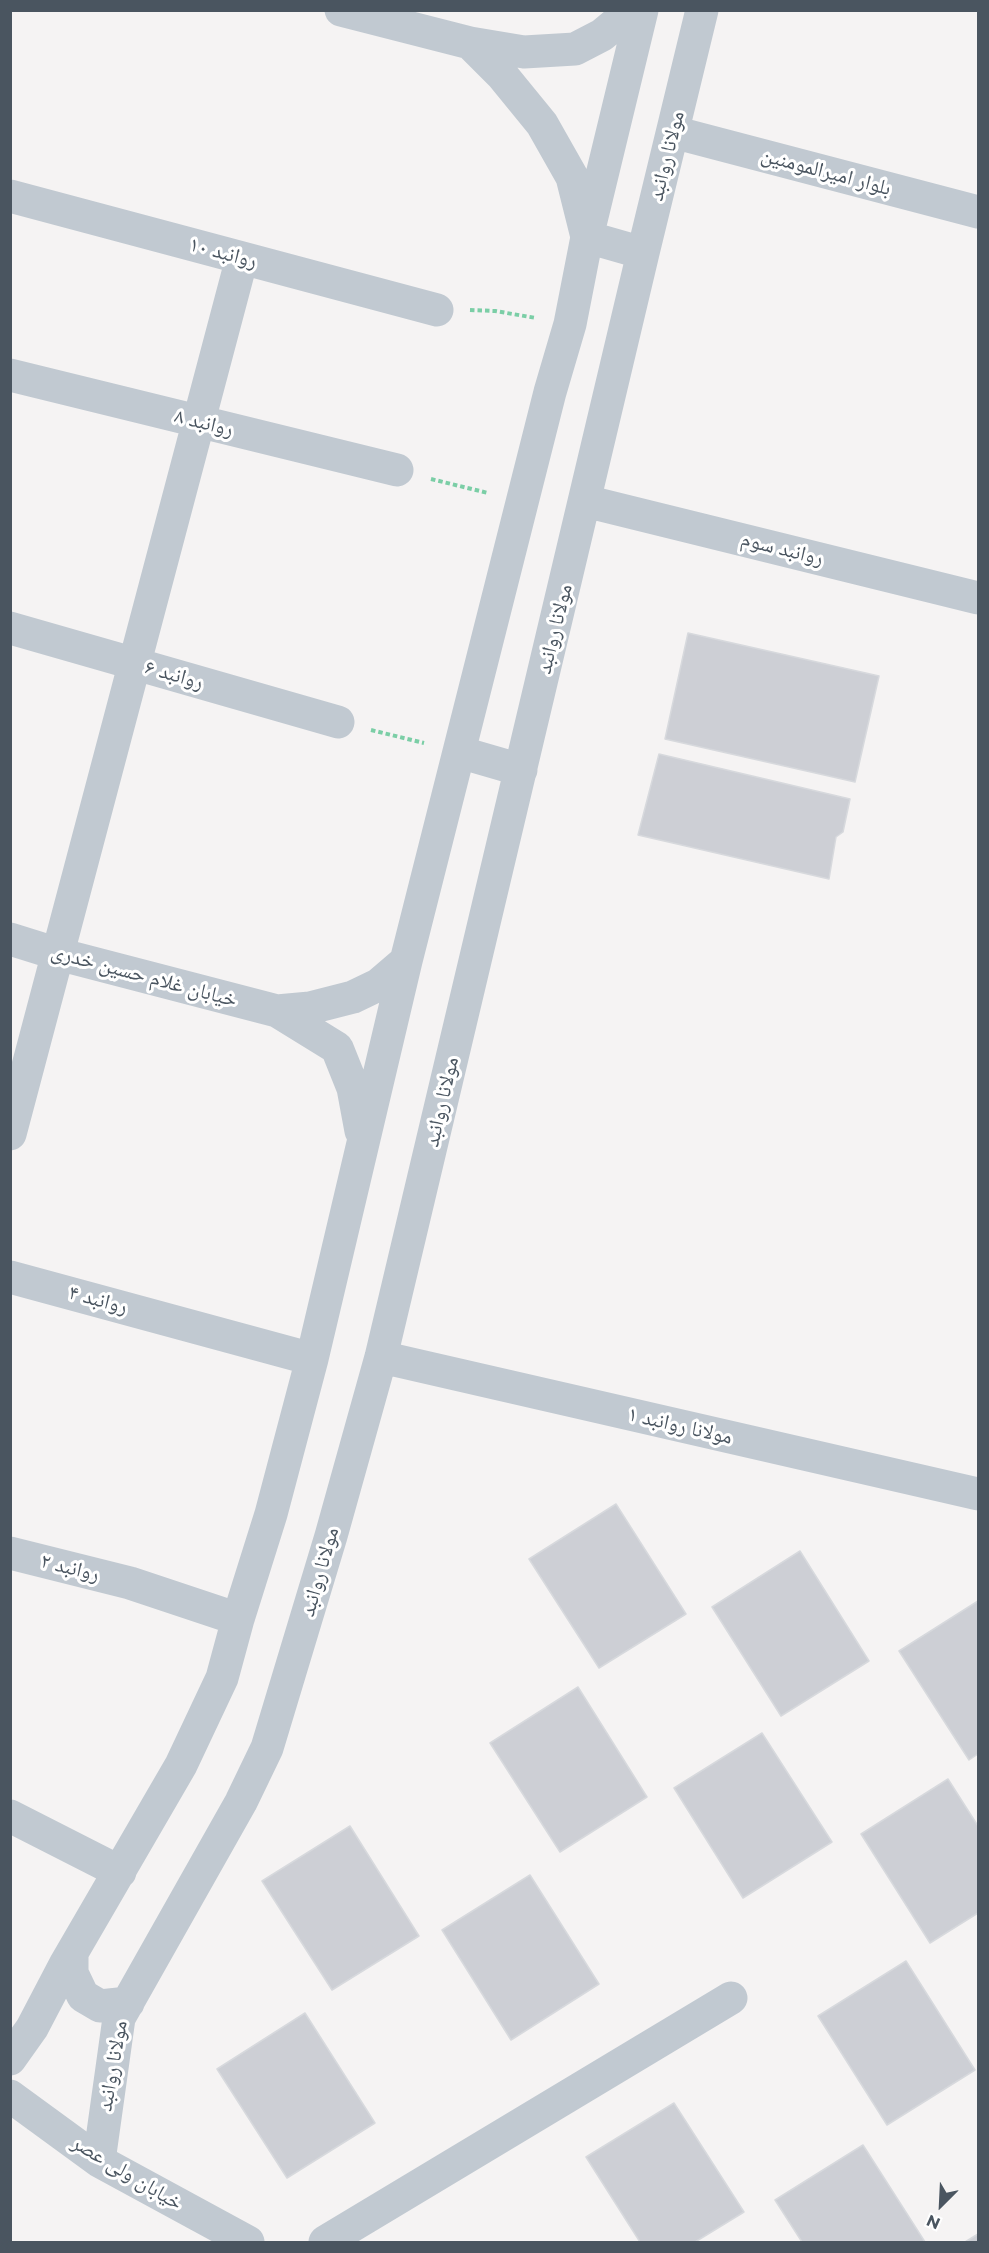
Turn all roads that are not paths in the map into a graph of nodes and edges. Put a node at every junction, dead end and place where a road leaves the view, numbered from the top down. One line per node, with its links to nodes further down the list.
1 (341, 10): 5 (street)
2 (632, 10): 5 (street)
3 (642, 10): 9 (street)
4 (695, 12): 6 (street, مولانا روانبد)
5 (470, 43): 9 (street)
6 (673, 132): 8 (street, بلوار امیرالمومنین); 10 (street, مولانا روانبد)
7 (10, 196): 11 (street, روانبد ۱۰)
8 (978, 212)
9 (587, 237): 10 (street); 21 (street)
10 (643, 253): 16 (street, مولانا روانبد)
11 (242, 258): 12 (street, روانبد ۱۰); 14 (street)
12 (436, 310)
13 (10, 375): 14 (street, روانبد ۸)
14 (199, 422): 15 (street, روانبد ۸); 19 (street)
15 (397, 471)
16 (585, 501): 17 (street, روانبد سوم); 22 (street, مولانا روانبد)
17 (978, 598)
18 (10, 628): 19 (street, روانبد ۶)
19 (135, 664): 20 (street, روانبد ۶); 24 (street)
20 (338, 722)
21 (459, 752): 22 (street); 25 (street)
22 (521, 770): 30 (street, مولانا روانبد)
23 (10, 939): 24 (street, خیابان غلام حسین خدری)
24 (58, 954): 26 (street, خیابان غلام حسین خدری); 27 (street)
25 (406, 961): 26 (street); 28 (street)
26 (277, 1011): 28 (street)
27 (10, 1134)
28 (362, 1141): 31 (street)
29 (10, 1277): 31 (street, روانبد ۴)
30 (381, 1357): 32 (street, مولانا روانبد ۱); 39 (street, مولانا روانبد)
31 (312, 1359): 34 (street)
32 (978, 1494)
33 (10, 1553): 34 (street, روانبد ۲)
34 (238, 1619): 36 (street)
35 (10, 1816): 36 (street)
36 (120, 1872): 37 (street)
37 (72, 1953): 39 (street); 40 (street)
38 (731, 1998): 44 (street)
39 (128, 2002): 42 (street, مولانا روانبد)
40 (10, 2059)
41 (10, 2096): 42 (street, خیابان ولی عصر)
42 (99, 2161): 43 (street, خیابان ولی عصر)
43 (248, 2242)
44 (325, 2242)

